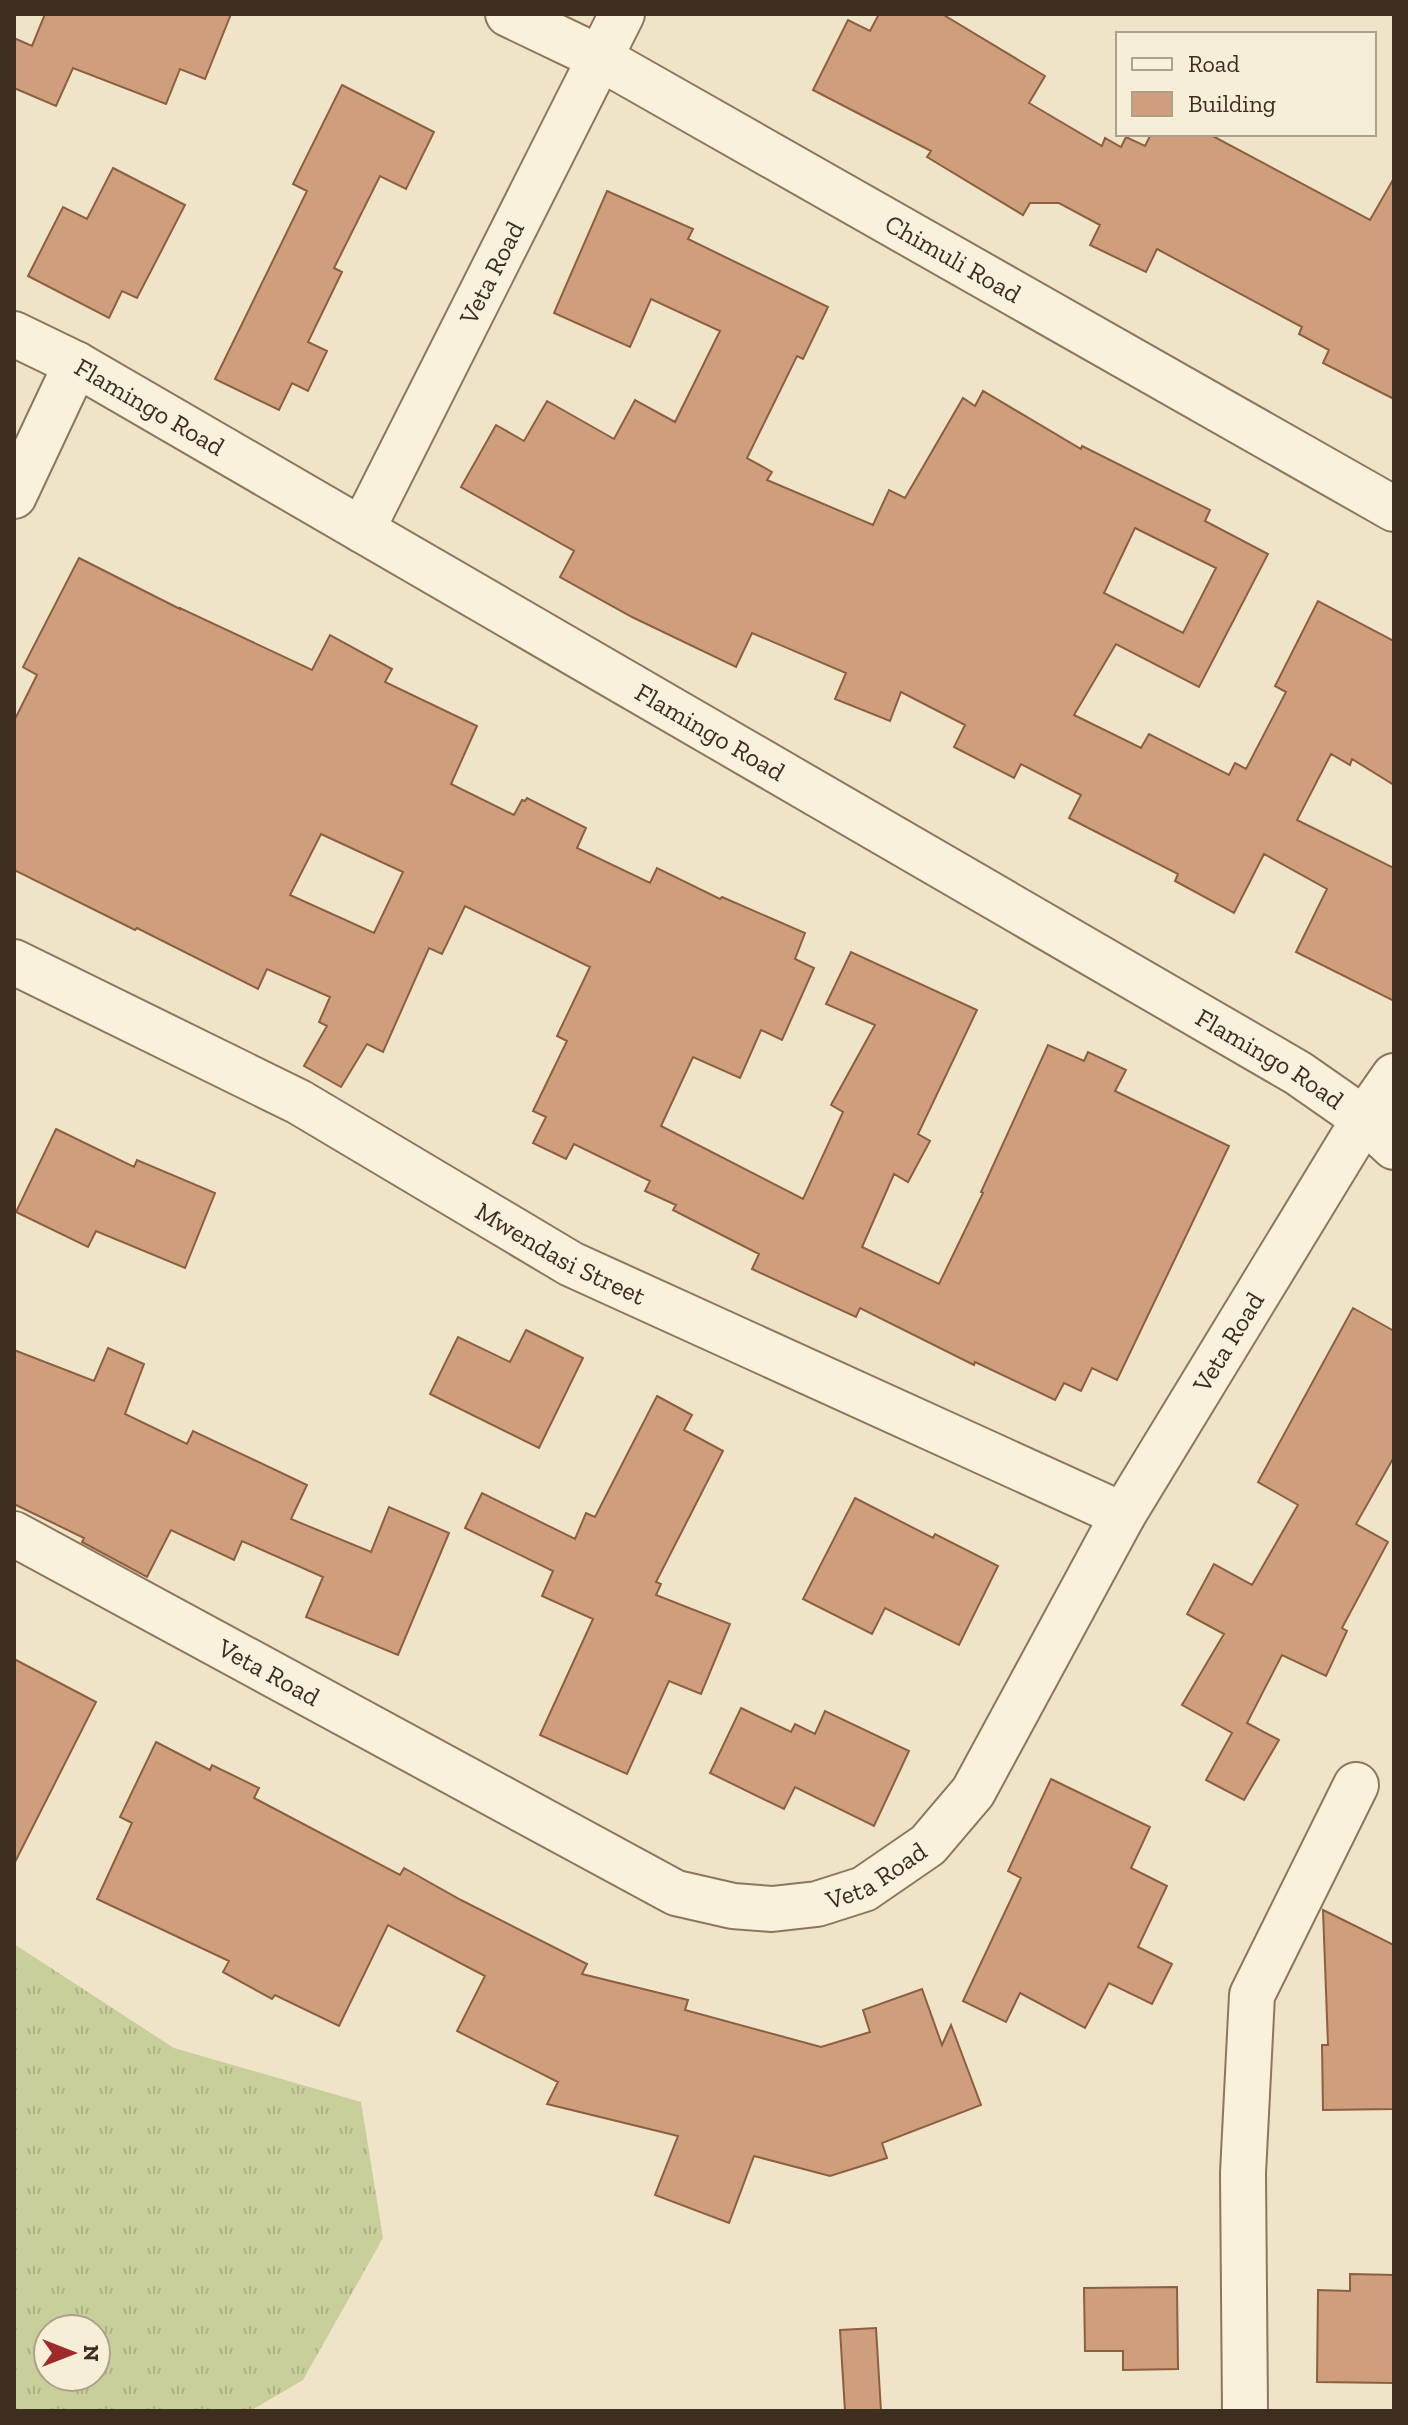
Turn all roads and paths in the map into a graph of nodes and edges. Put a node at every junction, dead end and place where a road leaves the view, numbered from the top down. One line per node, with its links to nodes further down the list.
1 (508, 14): 3 (street, Chimuli Road)
2 (622, 14): 3 (street, Veta Road)
3 (600, 58): 7 (street, Chimuli Road); 8 (street, Veta Road)
4 (14, 334): 5 (street, Flamingo Road)
5 (76, 364): 6 (street); 8 (street, Flamingo Road)
6 (14, 496)
7 (1394, 509)
8 (362, 530): 11 (street, Flamingo Road)
9 (14, 962): 12 (street, Mwendasi Street)
10 (1394, 1076): 11 (street, Veta Road)
11 (1379, 1133): 12 (street, Veta Road)
12 (1123, 1515): 13 (street, Veta Road)
13 (14, 1534)
14 (1356, 1785): 15 (street)
15 (1245, 2411)

